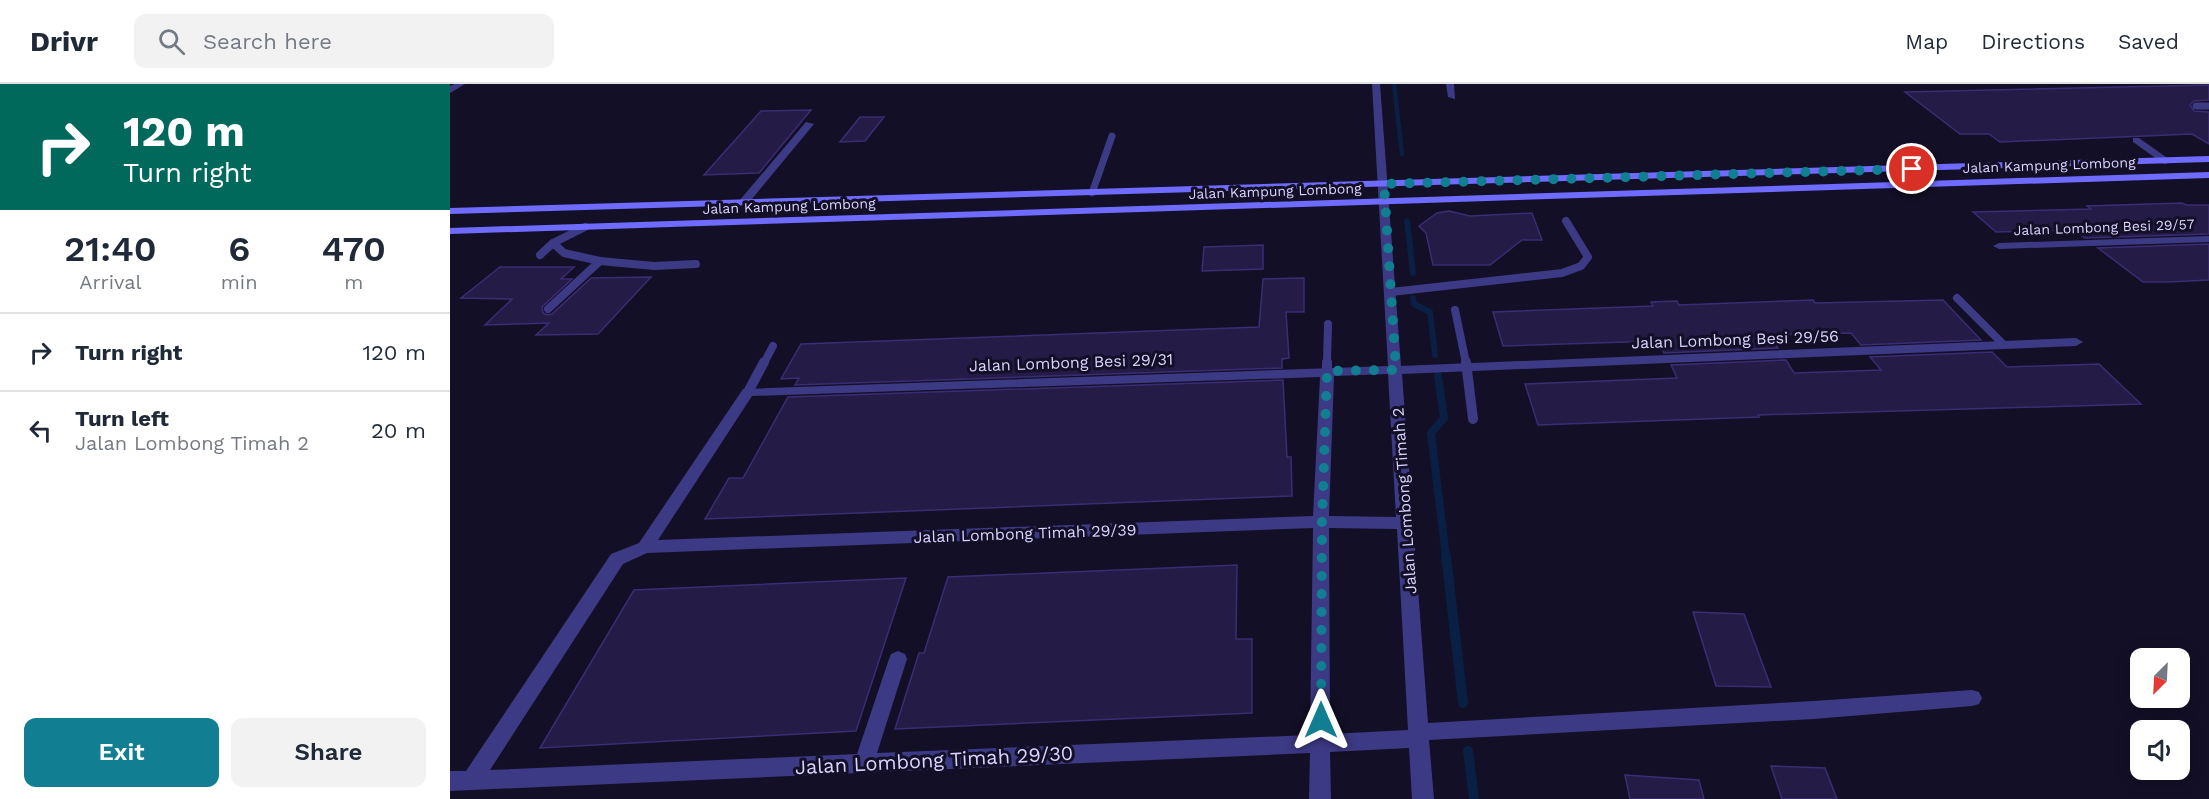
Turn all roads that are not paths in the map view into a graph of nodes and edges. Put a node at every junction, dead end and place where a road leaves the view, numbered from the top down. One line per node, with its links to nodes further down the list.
1 (461, 84): 4 (street)
2 (1376, 84): 14 (street, Jalan Lombong Timah 2)
3 (1450, 84): 5 (street)
4 (450, 90)
5 (1452, 97)
6 (2196, 106): 7 (lane)
7 (2209, 106)
8 (809, 124): 17 (street)
9 (1112, 136): 15 (lane)
10 (2136, 140): 12 (street)
11 (2209, 159): 12 (street, Jalan Kampung Lombong)
12 (2168, 162): 14 (street, Jalan Kampung Lombong)
13 (2209, 175): 16 (street, Jalan Kampung Lombong)
14 (1384, 184): 15 (street, Jalan Kampung Lombong); 16 (street, Jalan Lombong Timah 2)
15 (1092, 193): 17 (street, Jalan Kampung Lombong)
16 (1386, 202): 20 (street, Jalan Kampung Lombong); 28 (street, Jalan Lombong Timah 2)
17 (743, 203): 18 (street, Jalan Kampung Lombong)
18 (450, 211)
19 (1566, 221): 28 (lane)
20 (585, 227): 21 (street, Jalan Kampung Lombong); 23 (lane)
21 (450, 231)
22 (2209, 239): 24 (street, Jalan Lombong Besi 29/57)
23 (553, 243): 25 (lane); 26 (lane)
24 (1999, 246)
25 (540, 255)
26 (600, 261): 27 (lane); 30 (lane)
27 (696, 264)
28 (1391, 292): 37 (street, Jalan Lombong Timah 2)
29 (1956, 298): 34 (lane)
30 (548, 309)
31 (1455, 310): 36 (lane)
32 (1328, 324): 38 (lane)
33 (2076, 342): 34 (street, Jalan Lombong Besi 29/56)
34 (2004, 345): 36 (street, Jalan Lombong Besi 29/56)
35 (774, 346): 39 (lane)
36 (1467, 367): 37 (street, Jalan Lombong Besi 29/56); 40 (lane)
37 (1396, 370): 38 (street, Jalan Lombong Besi 29/31); 42 (street, Jalan Lombong Timah 2)
38 (1327, 371): 39 (street, Jalan Lombong Besi 29/31); 41 (street)
39 (748, 392): 43 (street)
40 (1473, 419)
41 (1322, 522): 42 (street, Jalan Lombong Timah 29/39); 43 (street, Jalan Lombong Timah 29/39); 47 (street)
42 (1406, 523): 46 (street, Jalan Lombong Timah 2)
43 (645, 547): 49 (street)
44 (898, 659): 48 (street)
45 (1972, 698): 46 (street, Jalan Lombong Timah 29/30)
46 (1419, 736): 47 (street, Jalan Lombong Timah 29/30); 52 (street, Jalan Lombong Timah 2)
47 (1321, 742): 48 (street, Jalan Lombong Timah 29/30); 51 (street)
48 (864, 763): 49 (street, Jalan Lombong Timah 29/30)
49 (471, 780): 50 (street, Jalan Lombong Timah 29/30)
50 (450, 781)
51 (1320, 799)
52 (1423, 799)

